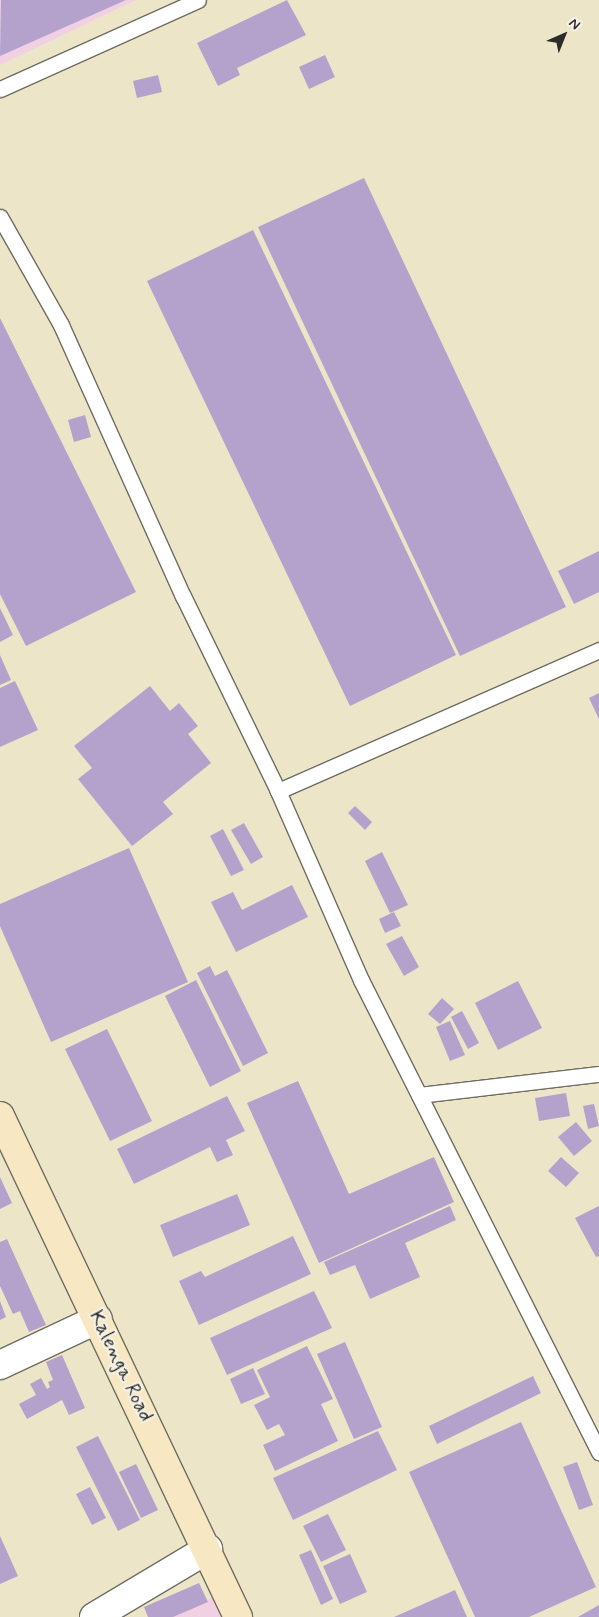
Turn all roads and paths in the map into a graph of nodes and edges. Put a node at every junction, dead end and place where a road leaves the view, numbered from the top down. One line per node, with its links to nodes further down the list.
1 (198, 0): 2 (lane)
2 (0, 89)
3 (0, 217): 5 (lane)
4 (599, 650): 5 (lane)
5 (278, 791): 7 (lane)
6 (599, 1074): 7 (lane)
7 (419, 1095): 11 (lane)
8 (0, 1116): 9 (main road, Kalenga Road)
9 (98, 1319): 10 (street); 12 (main road, Kalenga Road)
10 (0, 1365)
11 (599, 1452)
12 (208, 1548): 13 (street); 14 (main road, Kalenga Road)
13 (94, 1617)
14 (238, 1617)

